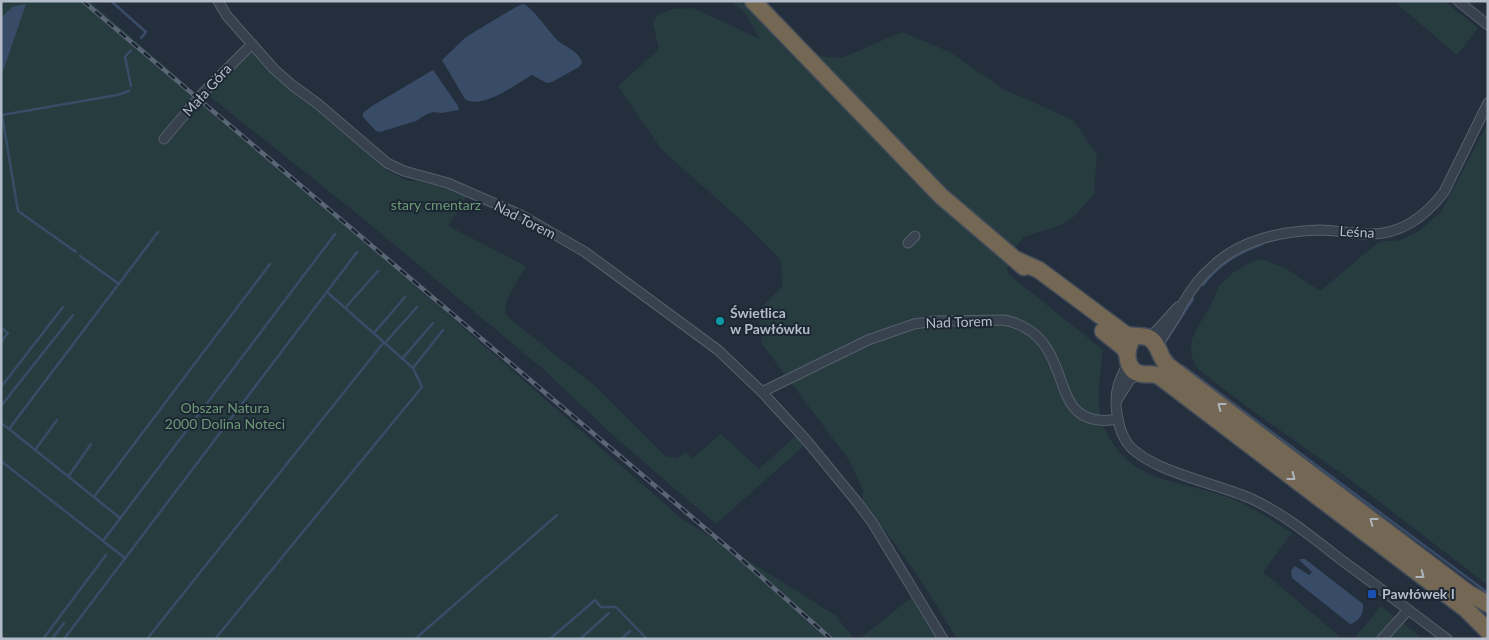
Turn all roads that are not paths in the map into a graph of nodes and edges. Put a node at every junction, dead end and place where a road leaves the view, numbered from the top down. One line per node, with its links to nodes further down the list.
1 (218, 1): 5 (street, Nad Torem)
2 (753, 1): 10 (highway)
3 (1458, 1): 4 (street)
4 (1488, 25)
5 (252, 44): 7 (street, Mała Góra); 14 (street, Nad Torem)
6 (1488, 104): 11 (street, Leśna)
7 (164, 139)
8 (915, 236): 9 (street)
9 (908, 243)
10 (1017, 260): 12 (highway); 13 (highway)
11 (1182, 304): 12 (street, Leśna); 12 (street, Leśna)
12 (1149, 344): 13 (highway); 13 (highway); 17 (highway, one-way to 12)
13 (1136, 365): 15 (street); 15 (street); 19 (highway, one-way to 19)
14 (762, 392): 16 (street, Nad Torem); 20 (street, Nad Torem)
15 (1117, 400): 16 (street)
16 (1118, 419): 18 (street)
17 (1488, 604)
18 (1408, 610): 21 (street); 22 (street)
19 (1488, 631)
20 (943, 639)
21 (1382, 639)
22 (1447, 639)

